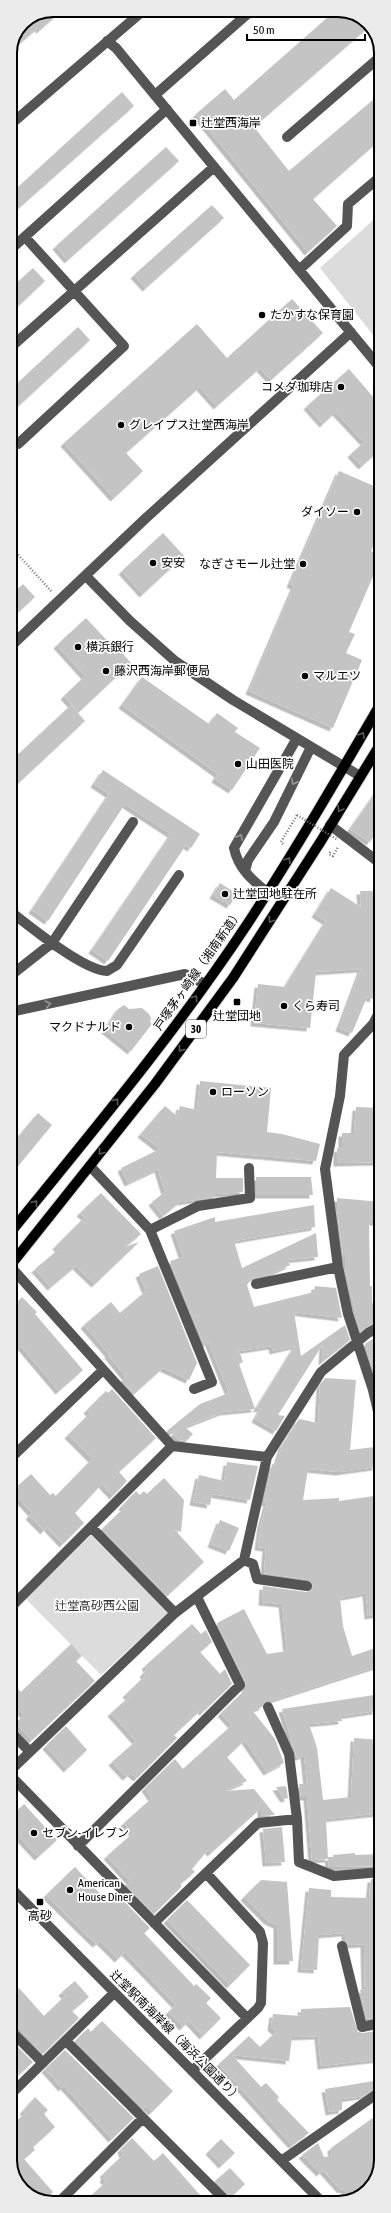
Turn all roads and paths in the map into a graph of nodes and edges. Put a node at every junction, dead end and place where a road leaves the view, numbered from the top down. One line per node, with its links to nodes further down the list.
1 (136, 17): 3 (street)
2 (244, 17): 5 (street)
3 (107, 42): 5 (street); 7 (street)
4 (374, 62): 8 (street)
5 (155, 95): 6 (street)
6 (167, 109): 9 (street); 11 (street)
7 (17, 119)
8 (287, 137)
9 (214, 167): 13 (street); 14 (street)
10 (374, 182): 13 (street)
11 (25, 237): 12 (street); 14 (street)
12 (17, 244)
13 (299, 270): 15 (street)
14 (73, 290): 16 (street); 18 (street)
15 (351, 332): 17 (street); 20 (street)
16 (17, 342)
17 (374, 360)
18 (18, 444)
19 (17, 554): 21 (path)
20 (86, 576): 21 (street); 24 (street)
21 (60, 601): 22 (street)
22 (17, 641)
23 (374, 715): 27 (main road, 戸塚茅ヶ崎線（湘南新道） / 30, one-way to 23)
24 (297, 738): 25 (street); 34 (street, one-way to 24)
25 (311, 747): 27 (street); 34 (street, one-way to 34)
26 (374, 754): 28 (main road, 30)
27 (344, 766): 28 (street); 36 (main road, 戸塚茅ヶ崎線（湘南新道） / 30, one-way to 27)
28 (360, 776): 30 (main road, 30, one-way to 30)
29 (133, 822): 38 (street)
30 (330, 825): 33 (street); 43 (main road, 30, one-way to 43)
31 (281, 842): 32 (path, bridge)
32 (338, 847)
33 (374, 859)
34 (245, 871): 36 (street)
35 (179, 875): 38 (street)
36 (267, 892): 40 (main road, 戸塚茅ヶ崎線（湘南新道） / 30)
37 (17, 916): 38 (street)
38 (52, 943): 39 (street)
39 (17, 970)
40 (205, 984): 41 (street, one-way to 40); 45 (main road, 戸塚茅ヶ崎線（湘南新道） / 30, one-way to 40)
41 (17, 1010)
42 (374, 1027): 48 (street)
43 (90, 1166): 46 (street); 47 (main road, 30)
44 (249, 1168): 46 (street)
45 (17, 1224)
46 (150, 1230): 55 (street)
47 (17, 1257)
48 (338, 1267): 50 (street); 52 (street)
49 (17, 1274): 53 (street)
50 (256, 1284)
51 (374, 1330): 52 (street)
52 (357, 1342): 54 (street); 58 (street)
53 (103, 1370): 56 (street); 57 (street)
54 (374, 1383)
55 (194, 1389)
56 (172, 1446): 58 (street); 59 (street)
57 (17, 1452)
58 (267, 1457): 60 (street)
59 (91, 1527): 63 (street); 64 (street)
60 (244, 1560): 61 (street); 62 (street)
61 (307, 1586)
62 (197, 1597): 64 (street); 71 (street)
63 (17, 1601)
64 (175, 1613): 67 (street)
65 (268, 1707): 70 (street)
66 (17, 1738): 67 (street)
67 (30, 1752): 68 (street)
68 (17, 1764)
69 (17, 1782): 71 (street)
70 (297, 1819): 72 (street); 73 (street)
71 (78, 1846): 75 (street)
72 (206, 1873): 75 (street); 78 (street)
73 (374, 1873)
74 (17, 1895): 77 (street, 辻堂駅南海岸線（海浜公園通り）)
75 (154, 1923): 78 (street)
76 (342, 1946): 79 (street)
77 (114, 1993): 81 (street); 83 (street, 辻堂駅南海岸線（海浜公園通り）)
78 (247, 2018): 83 (street)
79 (374, 2024)
80 (17, 2037): 82 (street)
81 (66, 2040): 82 (street); 86 (street)
82 (42, 2063): 84 (street)
83 (192, 2071): 87 (street, 辻堂駅南海岸線（海浜公園通り）)
84 (17, 2088)
85 (374, 2096): 87 (street)
86 (143, 2118): 88 (street); 89 (street)
87 (281, 2161): 90 (street, 辻堂駅南海岸線（海浜公園通り）)
88 (65, 2196)
89 (217, 2196)
90 (316, 2196)

